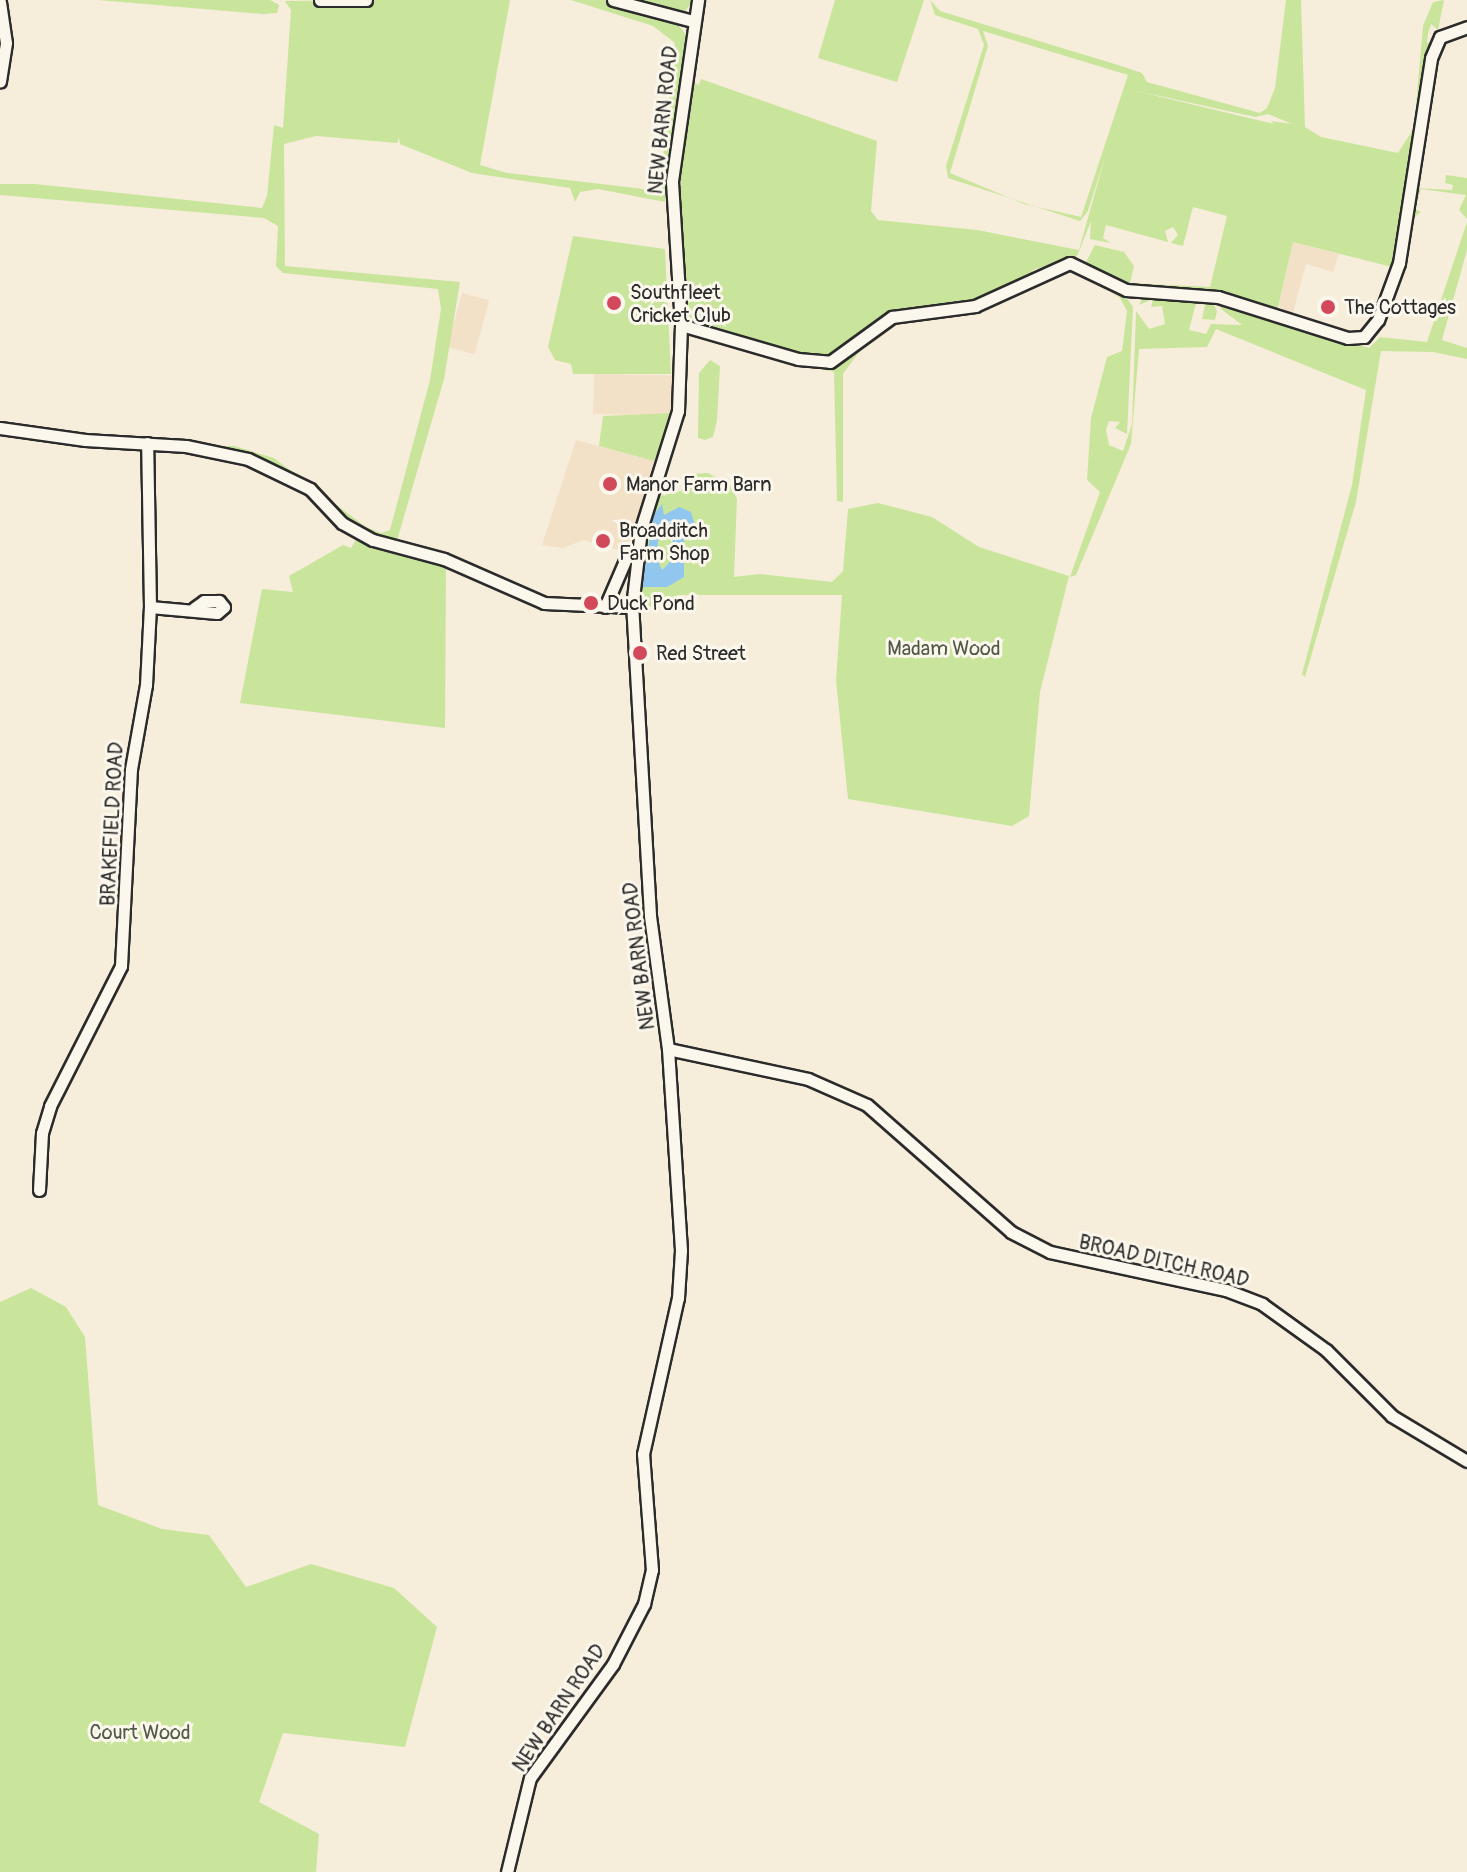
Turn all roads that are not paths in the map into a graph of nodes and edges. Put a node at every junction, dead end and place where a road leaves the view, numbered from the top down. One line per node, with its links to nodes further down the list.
1 (320, 0): 2 (street)
2 (366, 0)
3 (613, 0): 6 (street)
4 (698, 0): 6 (street, NEW BARN ROAD)
5 (0, 2): 8 (street)
6 (693, 21): 9 (street, NEW BARN ROAD)
7 (1467, 27): 9 (street)
8 (0, 82)
9 (681, 325): 12 (street, NEW BARN ROAD)
10 (0, 428): 11 (street)
11 (147, 443): 13 (street, BRAKEFIELD ROAD); 14 (street)
12 (635, 554): 14 (street); 15 (street, NEW BARN ROAD)
13 (150, 607): 16 (street); 18 (street, BRAKEFIELD ROAD)
14 (605, 607): 15 (street)
15 (632, 607): 17 (street, NEW BARN ROAD)
16 (194, 608)
17 (668, 1049): 19 (street, BROAD DITCH ROAD); 20 (street, NEW BARN ROAD)
18 (39, 1190)
19 (1467, 1461)
20 (507, 1872)

